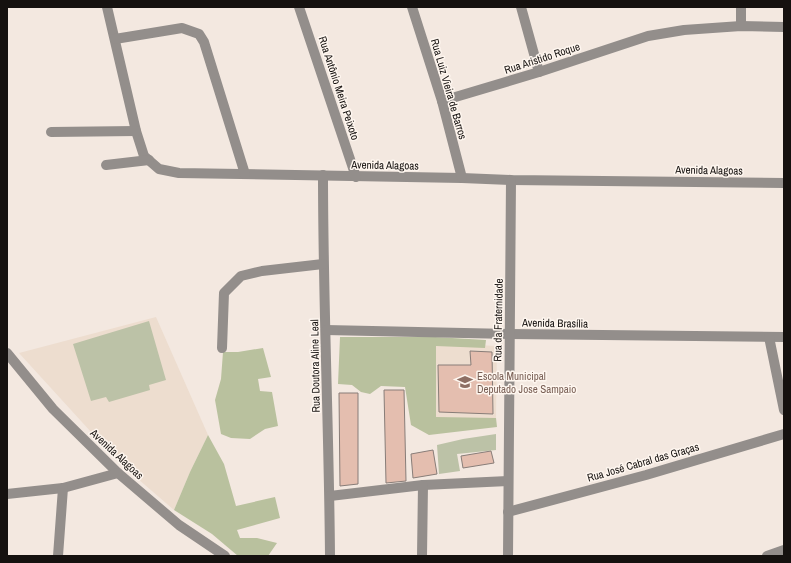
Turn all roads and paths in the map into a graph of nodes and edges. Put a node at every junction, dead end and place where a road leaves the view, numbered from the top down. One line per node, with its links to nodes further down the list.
1 (107, 7): 8 (street, Avenida Alagoas)
2 (299, 7): 17 (street, Rua Antônio Meira Peixoto)
3 (412, 7): 10 (street, Rua Luiz Vieira de Barros)
4 (521, 7): 9 (street)
5 (741, 7): 6 (street)
6 (741, 26): 7 (street, Rua Aristido Roque); 9 (street, Rua Aristido Roque)
7 (784, 27)
8 (115, 39): 11 (street, Avenida Alagoas); 15 (street)
9 (539, 72): 10 (street, Rua Aristido Roque)
10 (442, 100): 18 (street, Rua Luiz Vieira de Barros)
11 (136, 131): 12 (street); 13 (street, Avenida Alagoas)
12 (51, 132)
13 (149, 160): 14 (street); 15 (street, Avenida Alagoas)
14 (106, 165)
15 (244, 174): 16 (street, Avenida Alagoas)
16 (323, 176): 17 (street, Avenida Alagoas); 21 (street, Rua Doutora Aline Leal)
17 (356, 177): 18 (street, Avenida Alagoas)
18 (462, 178): 19 (street, Avenida Alagoas)
19 (511, 180): 20 (street, Avenida Alagoas); 23 (street, Rua da Fraternidade)
20 (784, 183)
21 (323, 264): 22 (street, Rua Doutora Aline Leal); 26 (street)
22 (326, 330): 23 (street, Avenida Brasília); 35 (street, Rua Doutora Aline Leal)
23 (510, 334): 24 (street, Avenida Brasília); 31 (street, Rua da Fraternidade)
24 (769, 337): 25 (street, Avenida Brasília); 28 (street)
25 (784, 337)
26 (222, 348)
27 (7, 353): 30 (street, Avenida Alagoas)
28 (784, 410)
29 (784, 434): 36 (street, Rua José Cabral das Graças)
30 (118, 473): 33 (street); 39 (street, Avenida Alagoas)
31 (508, 481): 32 (street); 36 (street, Rua da Fraternidade)
32 (423, 486): 35 (street); 41 (street)
33 (63, 488): 34 (street); 38 (street)
34 (7, 494)
35 (330, 496): 40 (street, Rua Doutora Aline Leal)
36 (508, 512): 42 (street, Rua da Fraternidade)
37 (784, 550): 43 (street)
38 (58, 556)
39 (225, 556)
40 (330, 556)
41 (422, 556)
42 (508, 556)
43 (767, 556)

